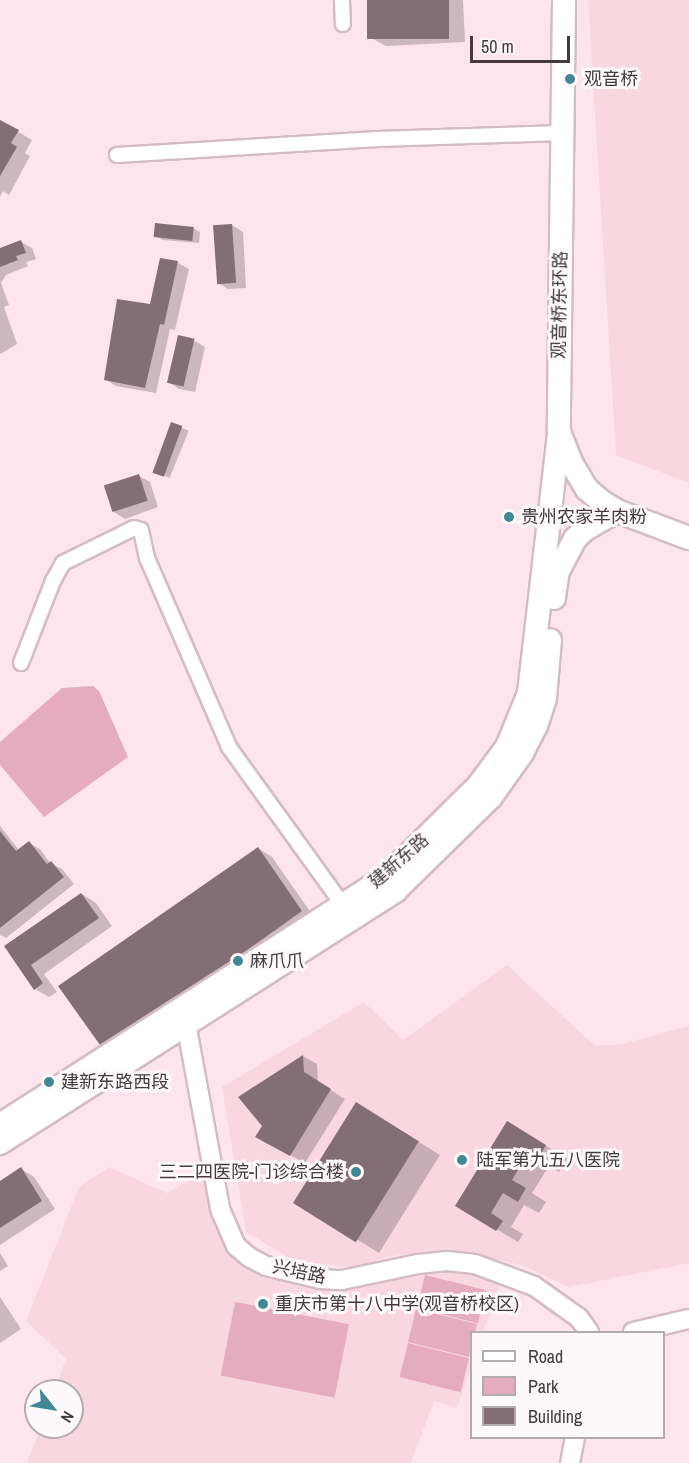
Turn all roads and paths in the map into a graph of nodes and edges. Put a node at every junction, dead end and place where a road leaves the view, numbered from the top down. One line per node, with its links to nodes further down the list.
1 (342, 0): 3 (street)
2 (564, 0): 4 (main road, 观音桥东环路)
3 (343, 24)
4 (562, 133): 5 (street); 6 (main road, 观音桥东环路)
5 (117, 155)
6 (559, 432): 7 (main road, 观音桥东环路); 10 (main road, 建新东路)
7 (617, 511): 8 (main road, 观音桥东环路); 11 (main road, 建新东路)
8 (689, 538)
9 (21, 663): 10 (street)
10 (343, 905): 11 (main road, 建新东路)
11 (184, 1017): 12 (main road, 建新东路); 13 (main road, 建新东路); 15 (street, 兴培路)
12 (0, 1125)
13 (0, 1143)
14 (689, 1319): 16 (street)
15 (588, 1331)
16 (637, 1331)
17 (575, 1439): 18 (street)
18 (570, 1463)

